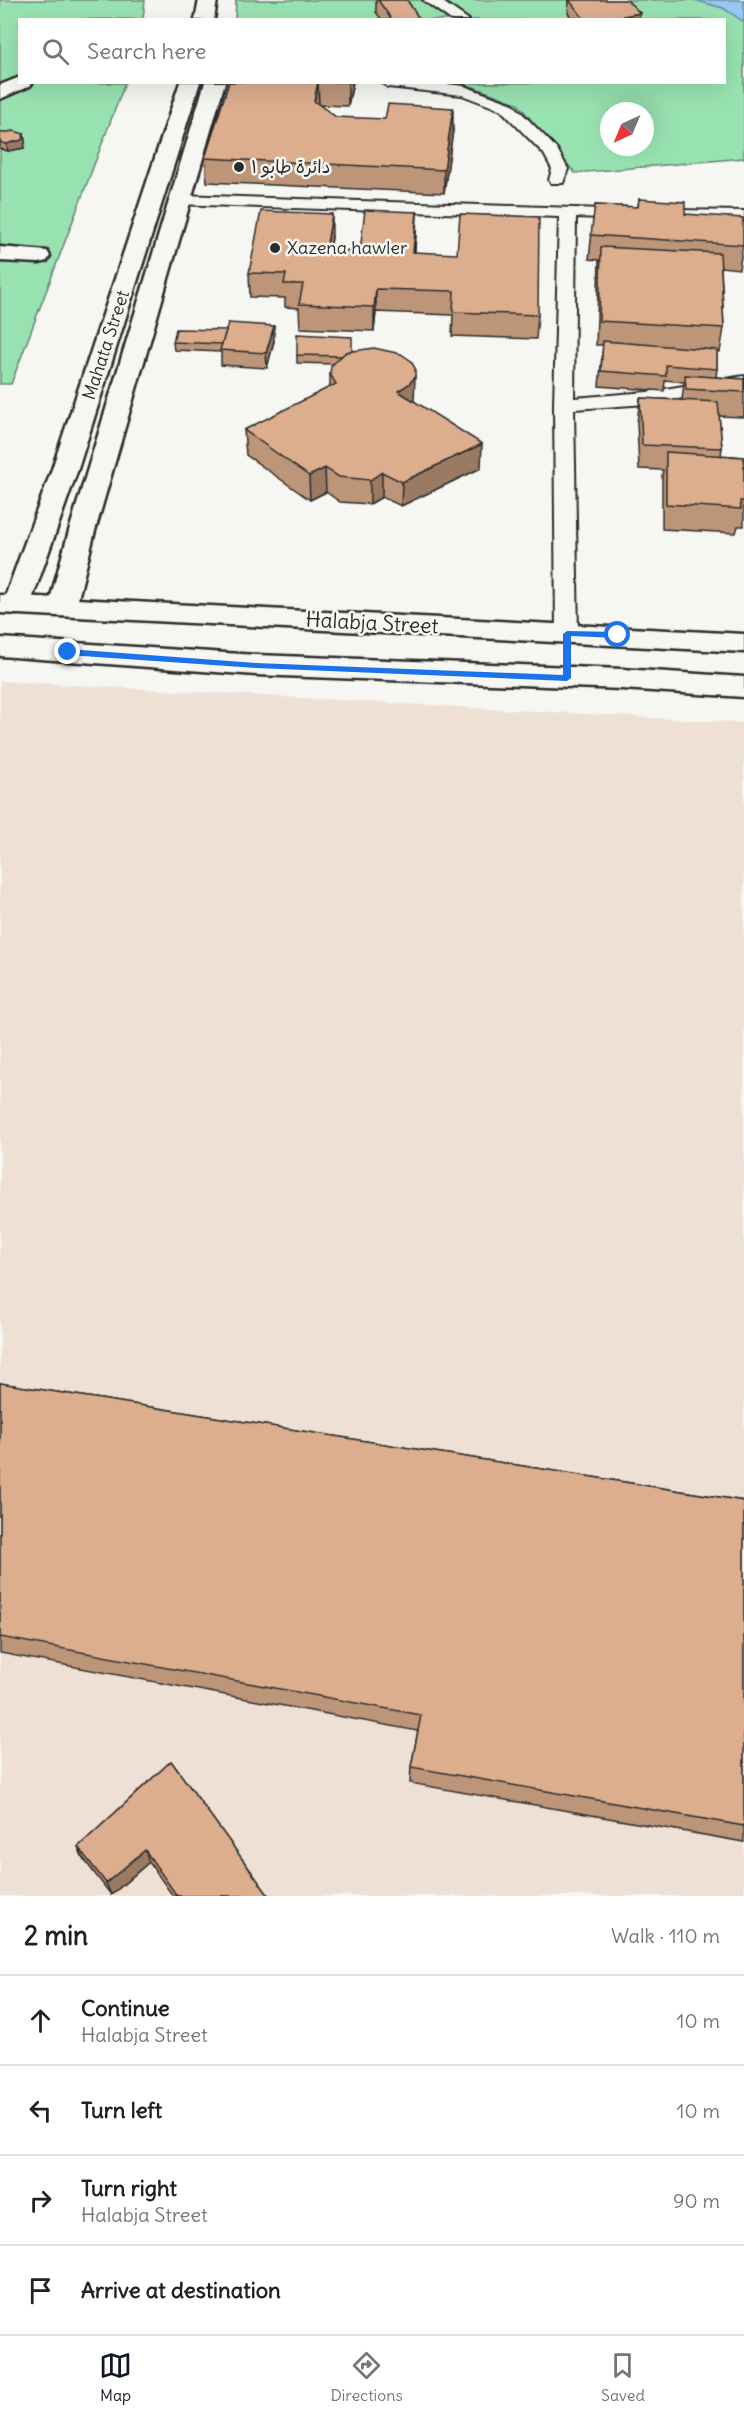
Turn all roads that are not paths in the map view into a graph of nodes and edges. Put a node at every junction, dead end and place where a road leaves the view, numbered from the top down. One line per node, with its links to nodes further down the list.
1 (208, 0): 3 (main road)
2 (430, 0): 4 (lane)
3 (204, 18)
4 (459, 18)
5 (18, 73): 9 (main road)
6 (189, 84): 18 (main road, Mahata Street)
7 (214, 84): 11 (main road, Mahata Street)
8 (405, 84): 10 (lane)
9 (0, 93)
10 (557, 180)
11 (181, 200): 12 (lane); 19 (main road, Mahata Street)
12 (568, 213): 13 (lane); 17 (lane)
13 (744, 216)
14 (0, 254): 15 (main road)
15 (39, 256)
16 (744, 382): 17 (lane)
17 (564, 404): 20 (lane)
18 (8, 604): 19 (main road, Halabja Street)
19 (62, 607): 20 (main road, Halabja Street)
20 (567, 634): 21 (main road, Halabja Street); 23 (main road)
21 (744, 643)
22 (0, 647): 23 (main road)
23 (567, 678): 24 (main road)
24 (744, 687)

